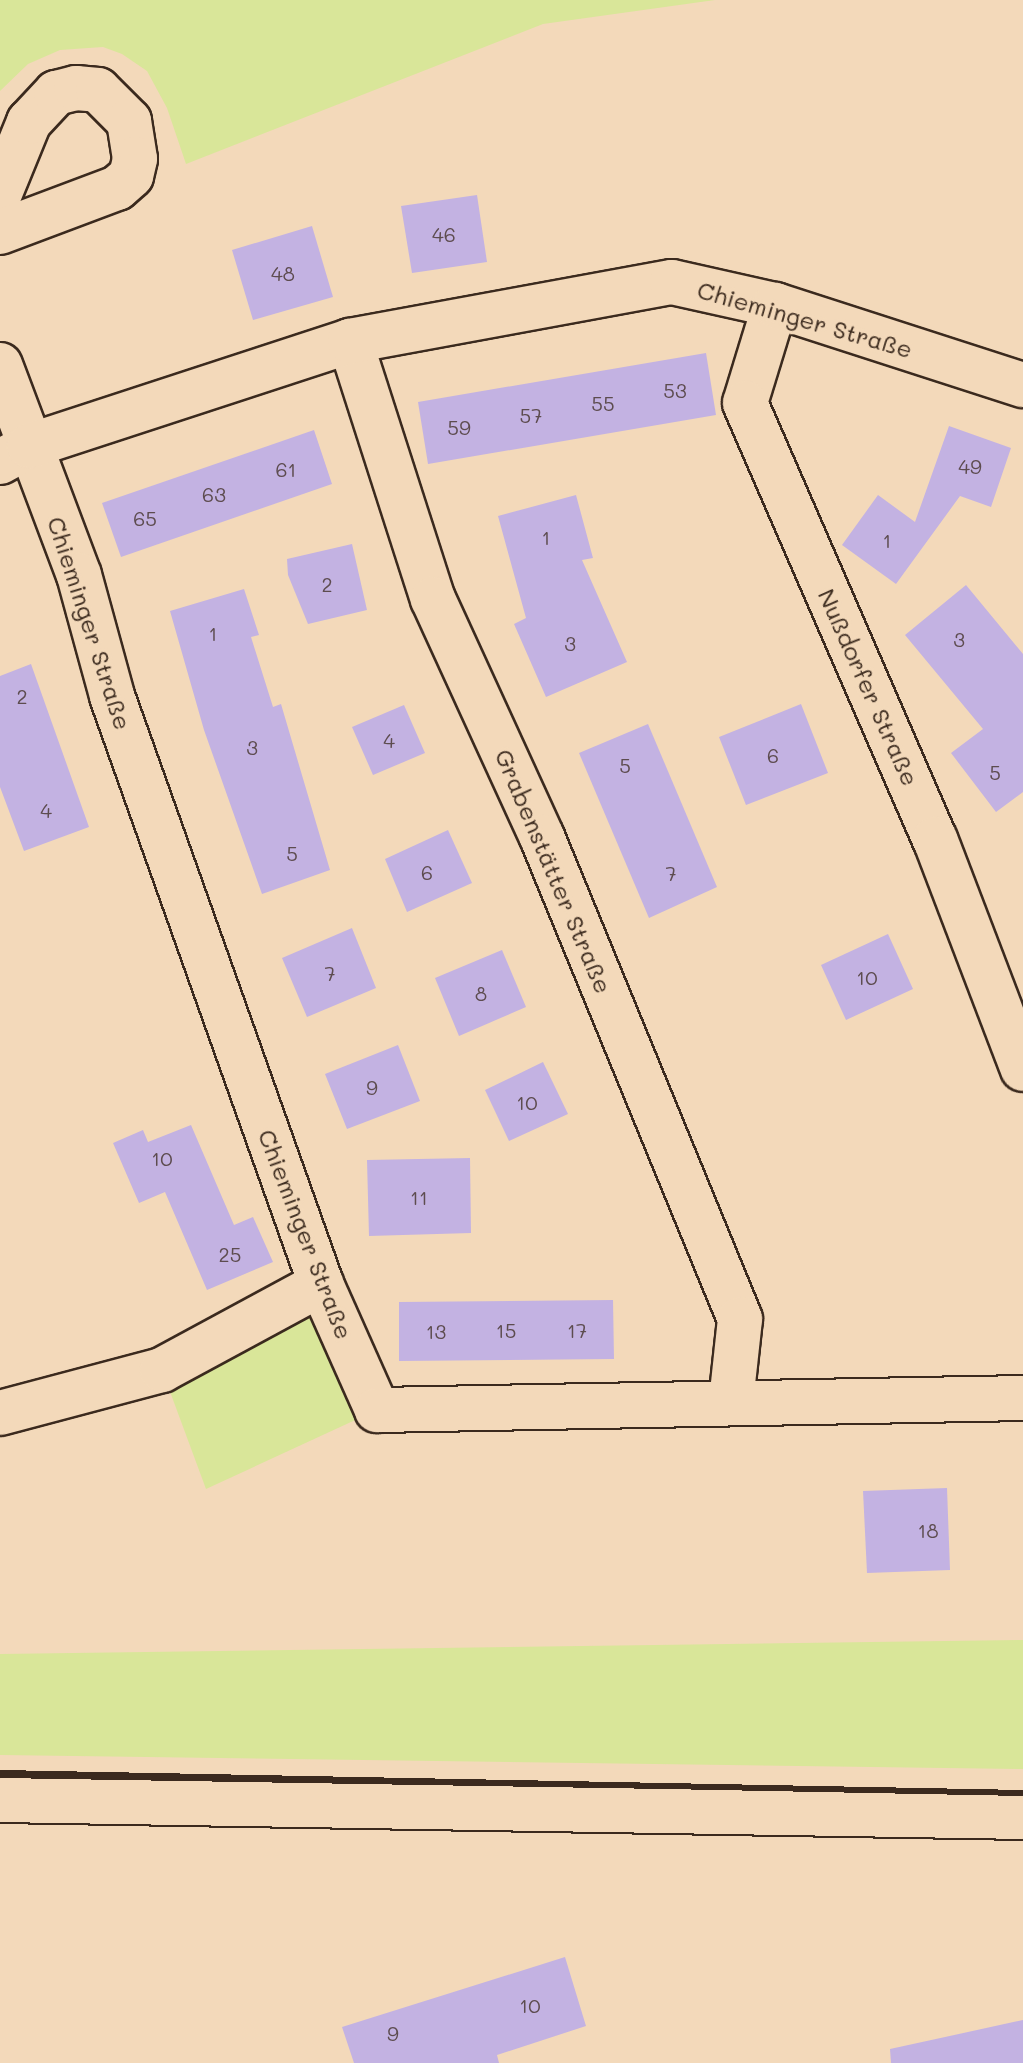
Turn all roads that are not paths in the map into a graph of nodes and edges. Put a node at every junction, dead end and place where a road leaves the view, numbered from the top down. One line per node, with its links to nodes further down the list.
1 (0, 193): 2 (street)
2 (0, 232)
3 (775, 305): 4 (street, Chieminger Straße); 6 (street, Chieminger Straße); 8 (street, Nußdorfer Straße)
4 (350, 341): 7 (street, Chieminger Straße); 11 (street, Grabenstätter Straße)
5 (0, 365): 7 (street, Chieminger Straße)
6 (1023, 385)
7 (14, 454): 9 (street, Chieminger Straße)
8 (1023, 1069)
9 (321, 1284): 11 (street, Chieminger Straße); 12 (street)
10 (1023, 1398): 11 (street, Chieminger Straße)
11 (731, 1402)
12 (0, 1413)
13 (0, 1800): 14 (street)
14 (1023, 1817)

